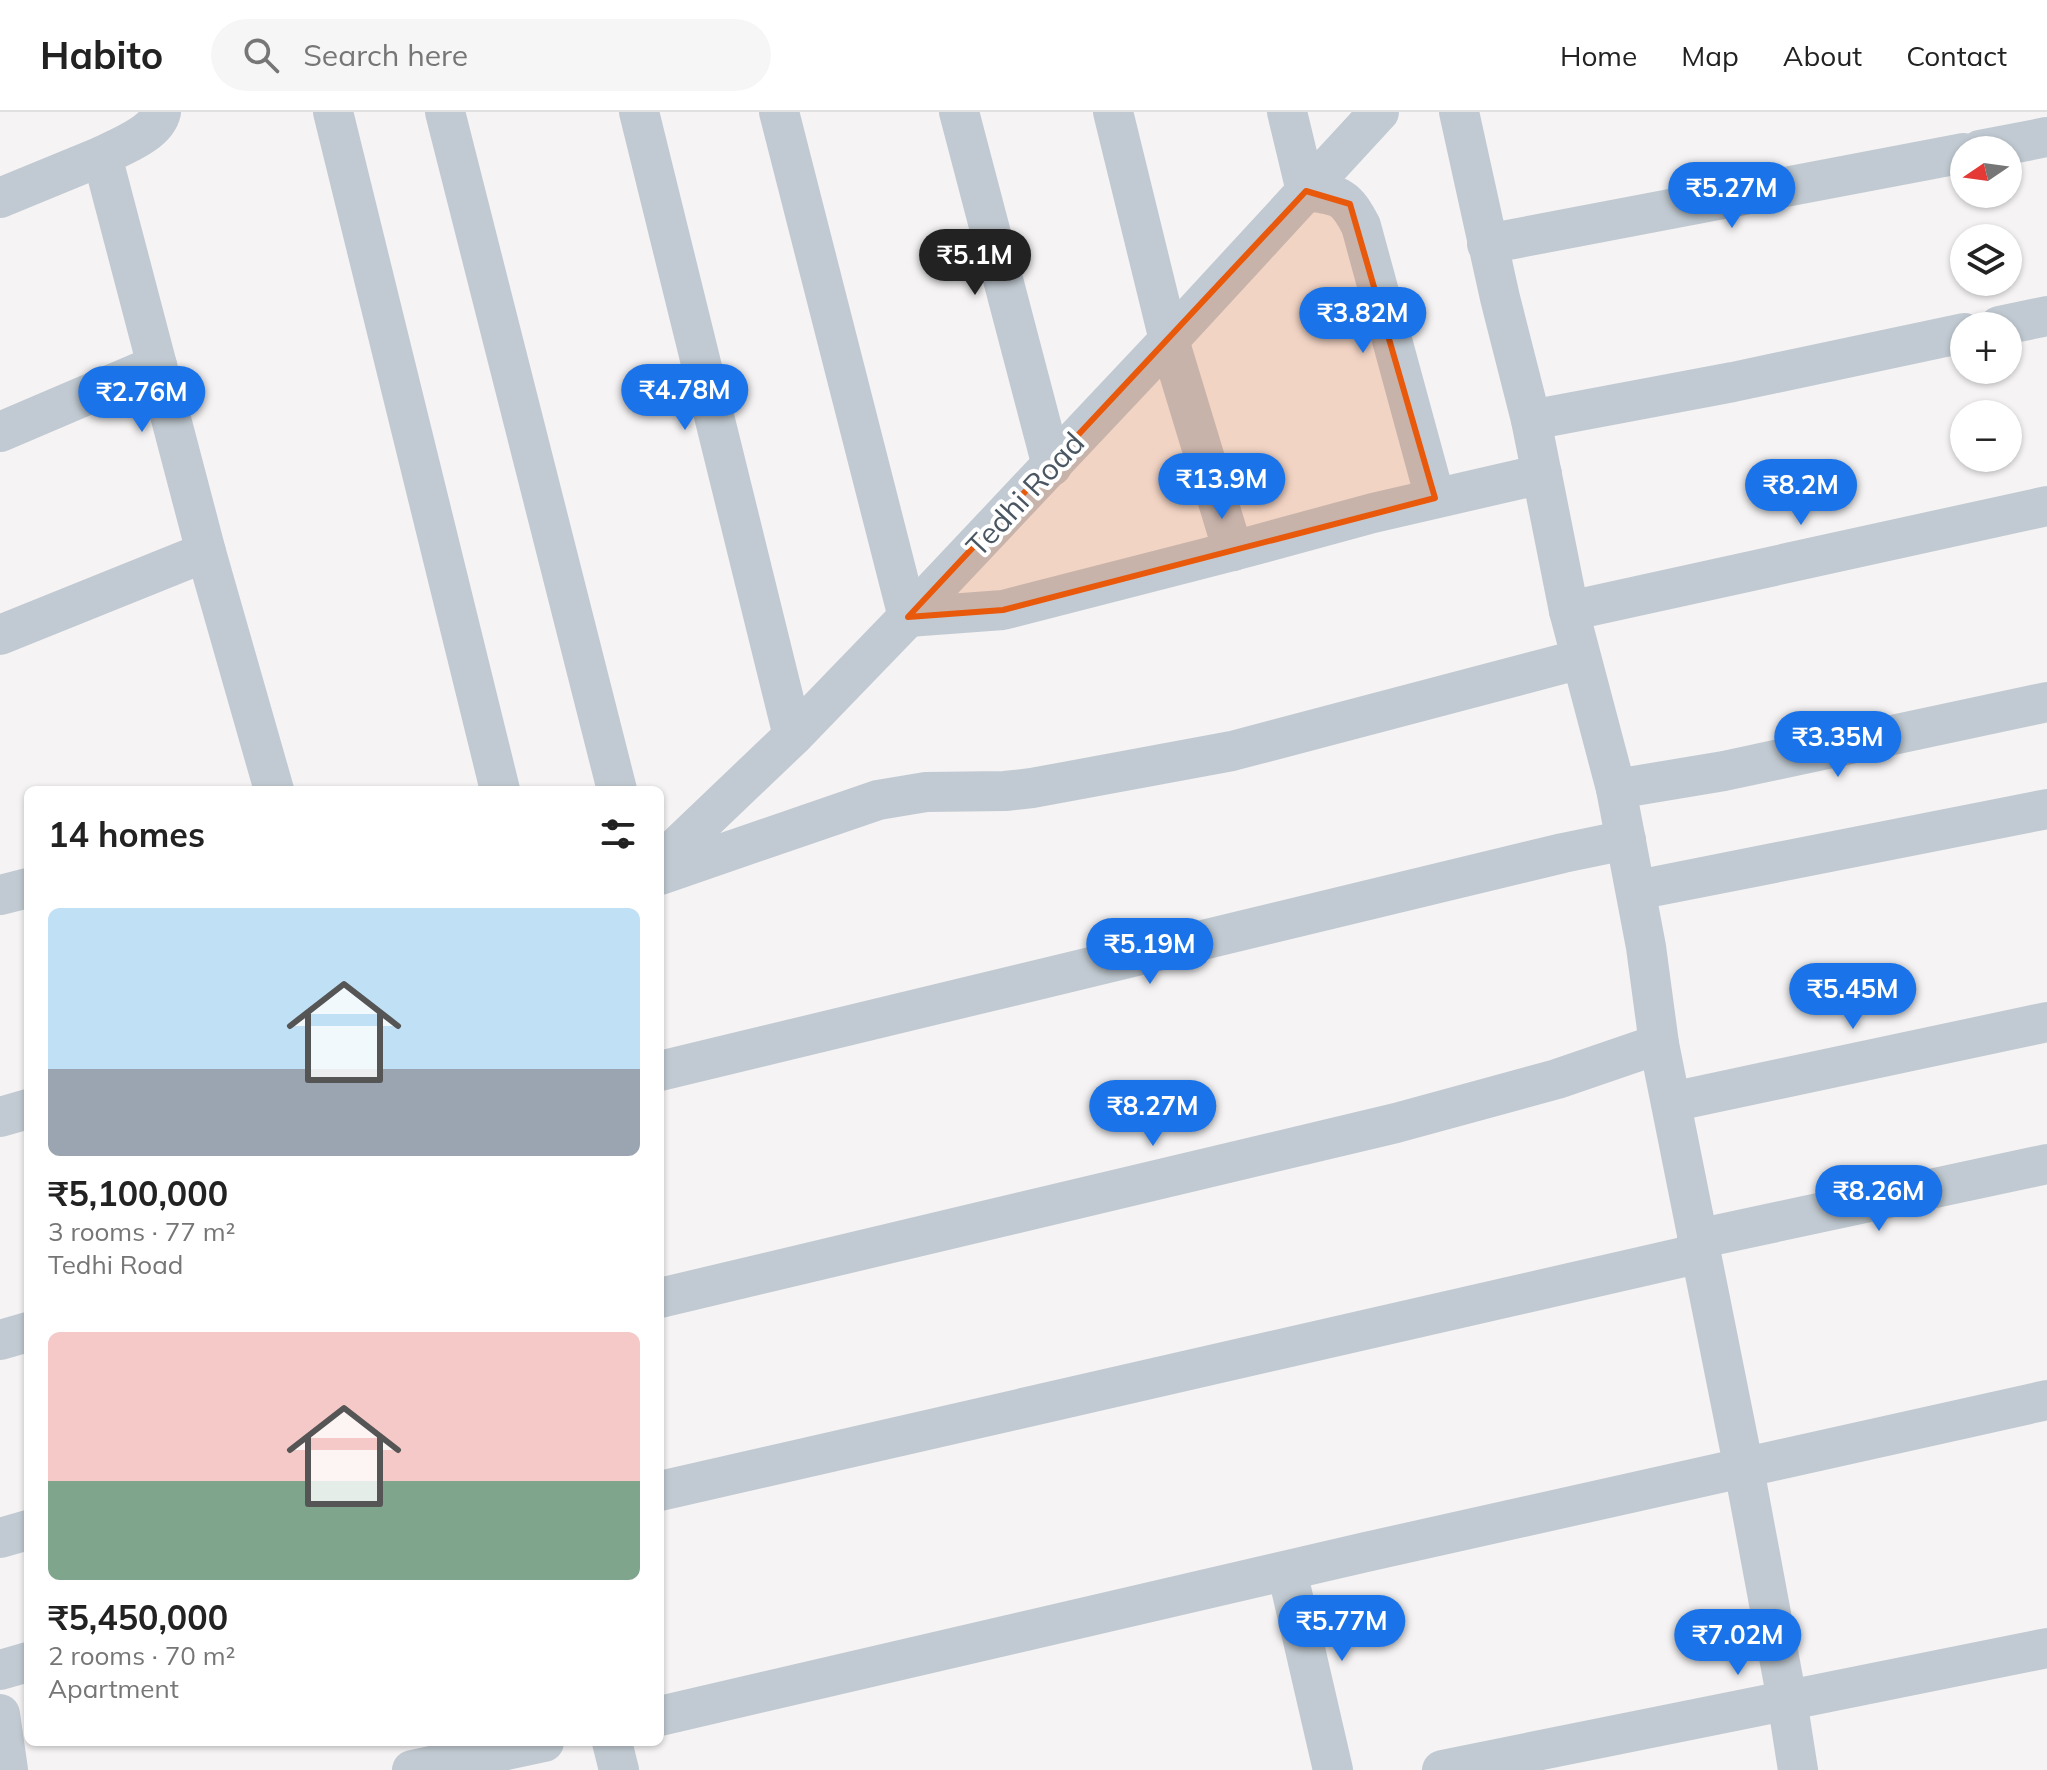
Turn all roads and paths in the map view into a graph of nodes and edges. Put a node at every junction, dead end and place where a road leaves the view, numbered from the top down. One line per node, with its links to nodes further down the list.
1 (161, 112): 13 (street)
2 (333, 112): 38 (street)
3 (445, 112): 39 (street)
4 (639, 112): 36 (street)
5 (779, 112): 32 (street)
6 (959, 112): 25 (street)
7 (1113, 112): 21 (street)
8 (1287, 112): 15 (street)
9 (1379, 112): 15 (street, Tedhi Road)
10 (1459, 112): 17 (street)
11 (2047, 137): 12 (street)
12 (2022, 142)
13 (102, 156): 16 (street); 22 (street)
14 (1950, 156): 17 (street)
15 (1306, 191): 21 (street, Tedhi Road); 27 (street)
16 (0, 198)
17 (1487, 244): 23 (street)
18 (2047, 316): 19 (street)
19 (2022, 321)
20 (1950, 336): 23 (street)
21 (1169, 340): 25 (street, Tedhi Road); 29 (street)
22 (157, 365): 24 (street); 30 (street)
23 (1531, 420): 26 (street)
24 (0, 432)
25 (1052, 466): 32 (street, Tedhi Road)
26 (1542, 474): 27 (street); 31 (street)
27 (1435, 498): 29 (street)
28 (2047, 506): 31 (street)
29 (1233, 551): 32 (street)
30 (206, 552): 33 (street); 37 (street)
31 (1569, 611): 34 (street)
32 (908, 617): 36 (street, Tedhi Road)
33 (0, 635)
34 (1581, 659): 40 (street); 44 (street)
35 (2047, 702): 40 (street)
36 (793, 736): 43 (street, Tedhi Road)
37 (273, 786)
38 (499, 786)
39 (616, 786)
40 (1616, 789): 42 (street)
41 (2047, 809): 46 (street)
42 (1626, 840): 46 (street); 50 (street)
43 (664, 859)
44 (664, 874)
45 (24, 889): 47 (street)
46 (1637, 890): 49 (street)
47 (0, 895)
48 (2047, 1022): 51 (street)
49 (1659, 1044): 51 (street); 56 (street)
50 (664, 1070)
51 (1671, 1102): 55 (street)
52 (24, 1110): 53 (street)
53 (0, 1117)
54 (2047, 1164): 55 (street)
55 (1699, 1246): 60 (street); 61 (street)
56 (664, 1297)
57 (24, 1333): 58 (street)
58 (0, 1340)
59 (2047, 1400): 60 (street)
60 (1744, 1469): 64 (street); 68 (street)
61 (664, 1490)
62 (24, 1531): 63 (street)
63 (0, 1538)
64 (1287, 1571): 70 (street); 76 (street)
65 (2047, 1648): 68 (street)
66 (24, 1663): 67 (street)
67 (0, 1670)
68 (1787, 1700): 77 (street); 78 (street)
69 (0, 1714): 73 (street)
70 (664, 1715)
71 (525, 1746): 74 (street)
72 (613, 1746): 75 (street)
73 (8, 1770)
74 (412, 1770)
75 (619, 1770)
76 (1333, 1770)
77 (1442, 1770)
78 (1798, 1770)

